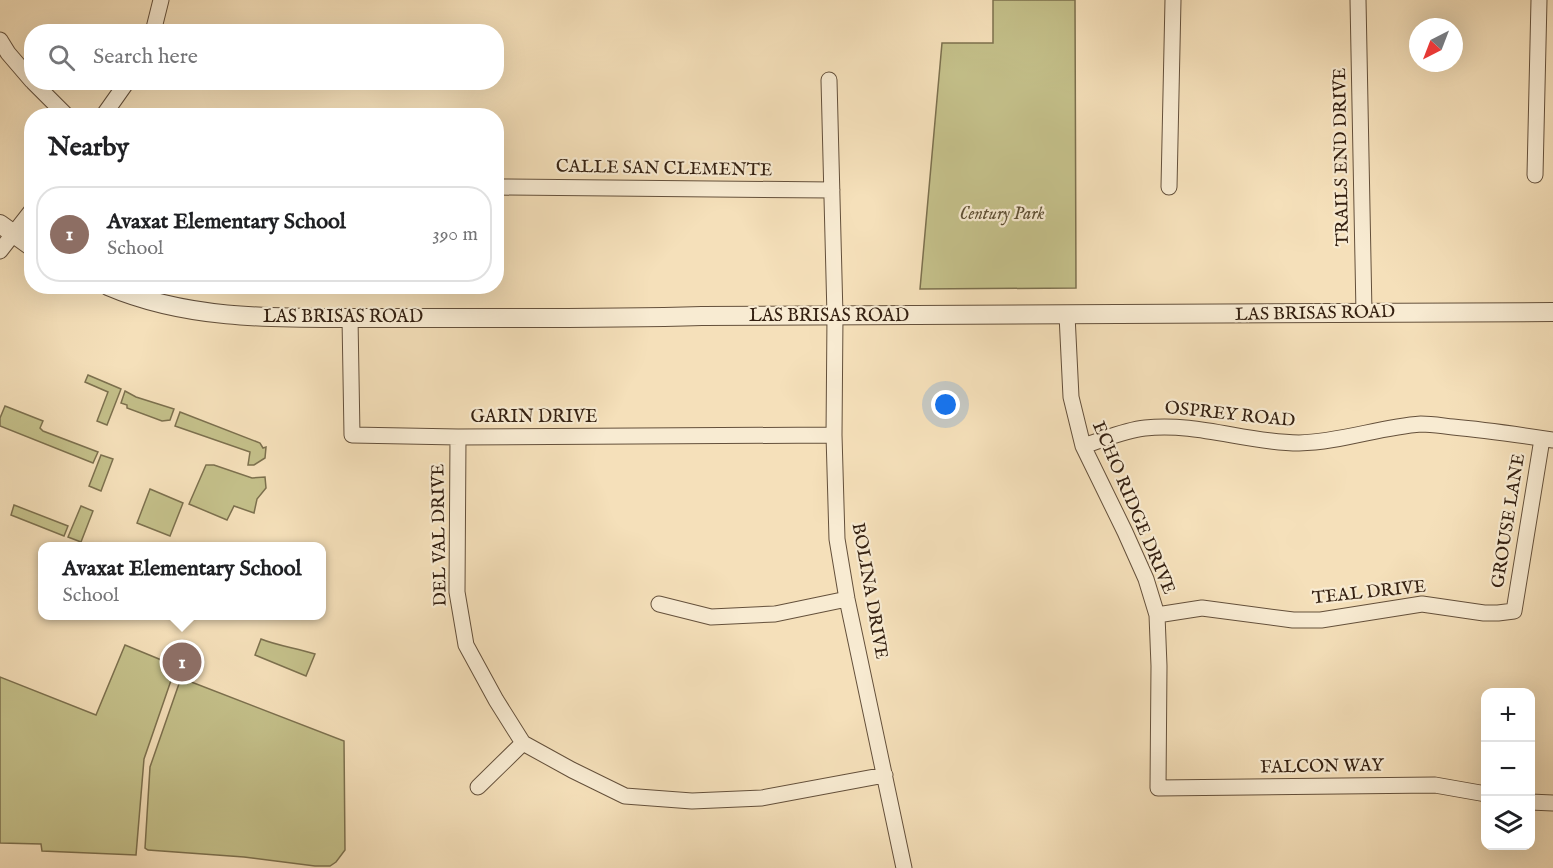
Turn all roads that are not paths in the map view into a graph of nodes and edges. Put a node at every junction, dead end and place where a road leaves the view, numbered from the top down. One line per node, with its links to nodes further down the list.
1 (161, 0): 5 (street)
2 (1173, 0): 15 (street)
3 (1358, 0): 23 (street, TRAILS END DRIVE)
4 (1539, 0): 13 (street)
5 (155, 24)
6 (0, 40): 7 (street)
7 (24, 72)
8 (829, 80): 16 (street, BOLINA DRIVE)
9 (40, 90): 11 (street)
10 (122, 90): 12 (street)
11 (59, 108)
12 (109, 108)
13 (1535, 174)
14 (504, 187): 16 (street, CALLE SAN CLEMENTE)
15 (1169, 187)
16 (832, 190): 25 (street, BOLINA DRIVE)
17 (24, 216): 18 (street)
18 (6, 229): 19 (street); 20 (street)
19 (24, 241)
20 (0, 251)
21 (129, 294): 26 (street, LAS BRISAS ROAD)
22 (1553, 312): 23 (street, LAS BRISAS ROAD)
23 (1364, 313): 24 (street, LAS BRISAS ROAD)
24 (1067, 315): 25 (street, LAS BRISAS ROAD); 30 (street, ECHO RIDGE DRIVE)
25 (835, 316): 26 (street, LAS BRISAS ROAD); 27 (street, BOLINA DRIVE)
26 (350, 318): 28 (street, GARIN DRIVE)
27 (834, 435): 28 (street, GARIN DRIVE); 31 (street, BOLINA DRIVE)
28 (458, 437): 35 (street, DEL VAL DRIVE)
29 (1548, 439): 30 (street, OSPREY ROAD); 33 (street, GROUSE LANE)
30 (1083, 446): 34 (street, ECHO RIDGE DRIVE)
31 (847, 599): 32 (street); 36 (street, BOLINA DRIVE)
32 (659, 604)
33 (1514, 611): 34 (street, TEAL DRIVE)
34 (1157, 615): 38 (street, ECHO RIDGE DRIVE)
35 (523, 743): 36 (street, DEL VAL DRIVE); 37 (street)
36 (885, 775): 42 (street, BOLINA DRIVE)
37 (478, 787)
38 (1158, 788): 39 (street, FALCON WAY)
39 (1481, 793)
40 (1535, 802): 41 (street)
41 (1553, 803)
42 (904, 868)

